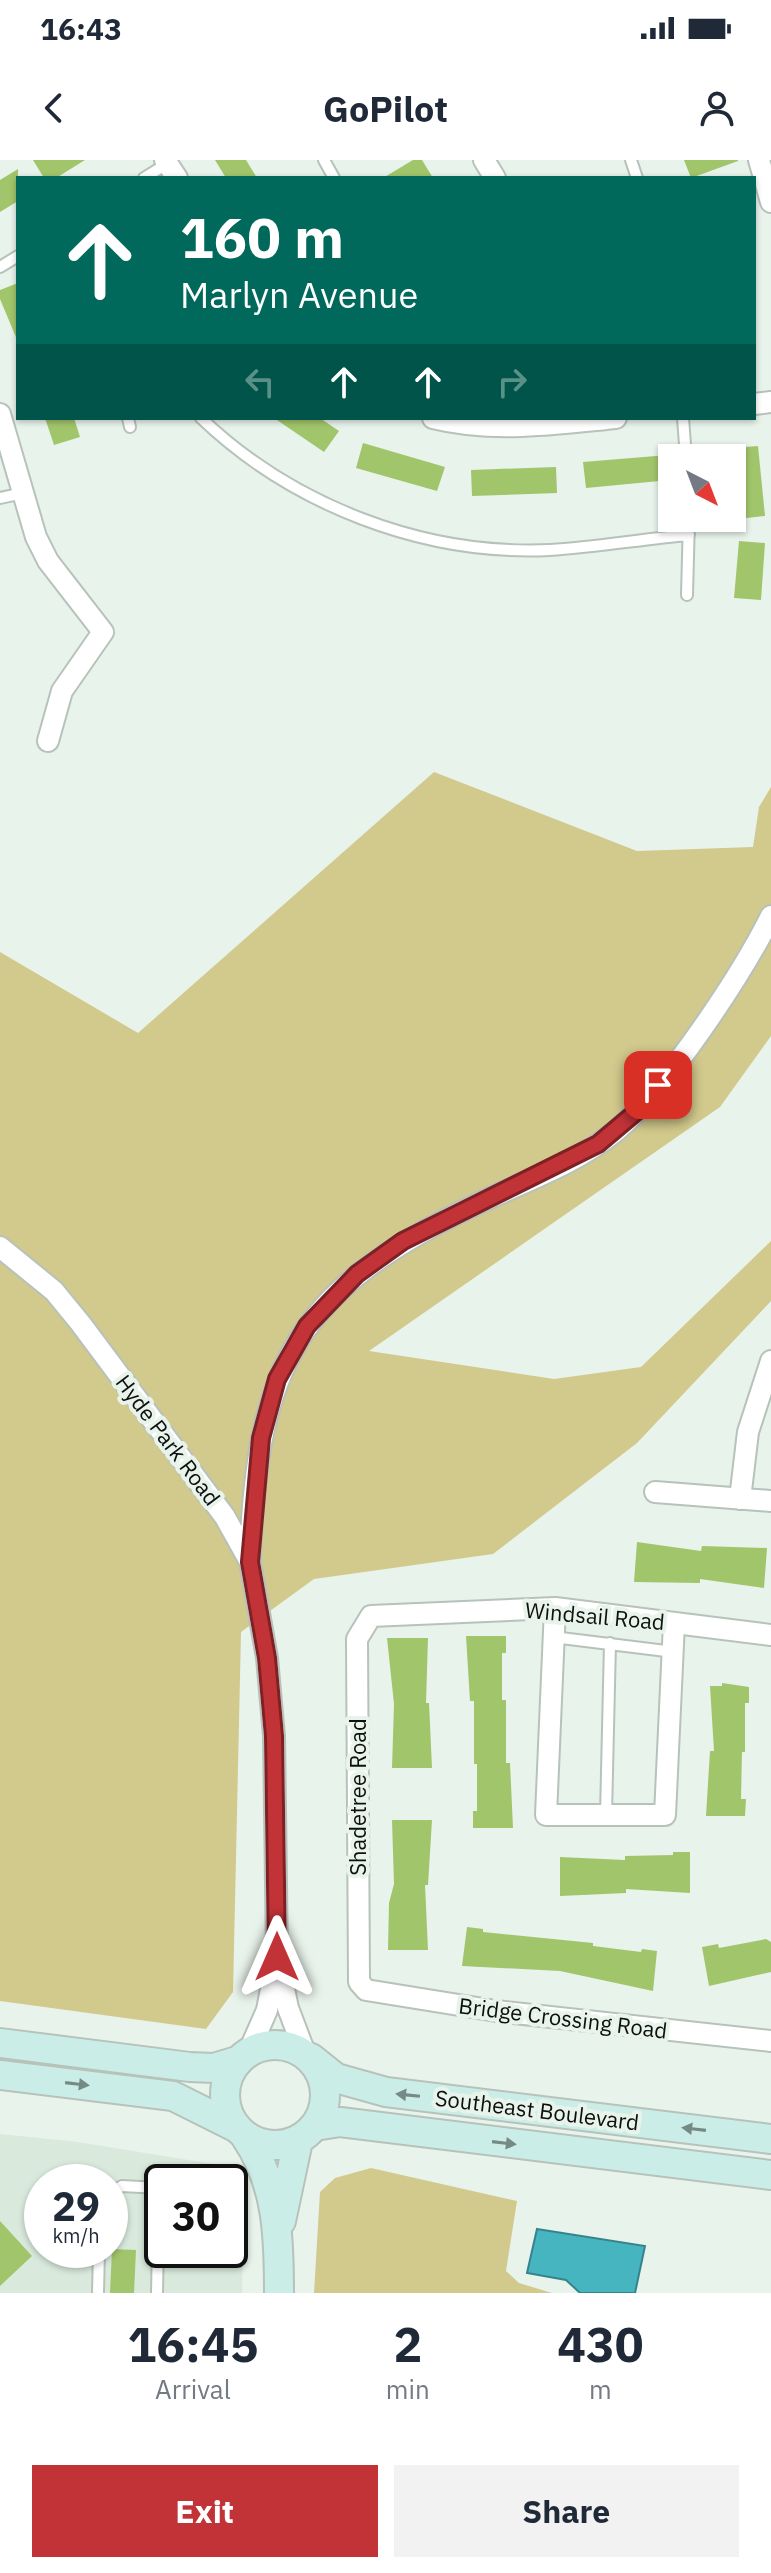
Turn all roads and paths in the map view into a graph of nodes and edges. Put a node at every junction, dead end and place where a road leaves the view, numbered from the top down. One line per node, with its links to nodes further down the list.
1 (759, 160): 4 (street)
2 (171, 165): 3 (lane)
3 (148, 176)
4 (771, 202)
5 (0, 414): 11 (street)
6 (203, 420): 13 (lane)
7 (443, 420): 8 (street)
8 (596, 420)
9 (683, 420): 10 (lane)
10 (685, 444)
11 (23, 493): 12 (lane); 15 (street)
12 (0, 498)
13 (689, 535): 14 (lane)
14 (687, 595)
15 (48, 741)
16 (771, 916): 22 (street)
17 (0, 1247): 22 (street, Hyde Park Road)
18 (771, 1361): 20 (street)
19 (655, 1492): 20 (street)
20 (740, 1499): 21 (street)
21 (771, 1501)
22 (250, 1562): 31 (street, Hyde Park Road)
23 (555, 1608): 24 (street, Windsail Road); 25 (street, Windsail Road); 27 (street)
24 (371, 1616): 32 (street, Shadetree Road)
25 (674, 1623): 26 (street, Windsail Road); 29 (street)
26 (771, 1635)
27 (553, 1637): 28 (lane); 30 (street)
28 (610, 1643): 29 (lane); 30 (lane)
29 (674, 1652): 30 (street)
30 (606, 1815)
31 (277, 1957): 35 (street, Hyde Park Road); 36 (street, Hyde Park Road)
32 (359, 1982): 33 (street, Bridge Crossing Road)
33 (771, 2041)
34 (0, 2043): 35 (main road)
35 (243, 2056): 36 (main road); 38 (main road)
36 (308, 2056): 39 (main road); 40 (main road, Southeast Boulevard, one-way to 36)
37 (0, 2075): 38 (main road, one-way to 38)
38 (241, 2132): 39 (main road); 43 (main road)
39 (306, 2133): 41 (main road, Southeast Boulevard, one-way to 41); 43 (main road)
40 (771, 2139)
41 (771, 2175)
42 (128, 2186): 46 (lane)
43 (279, 2230): 47 (main road)
44 (99, 2268): 45 (lane)
45 (98, 2293)
46 (157, 2293)
47 (279, 2293)

